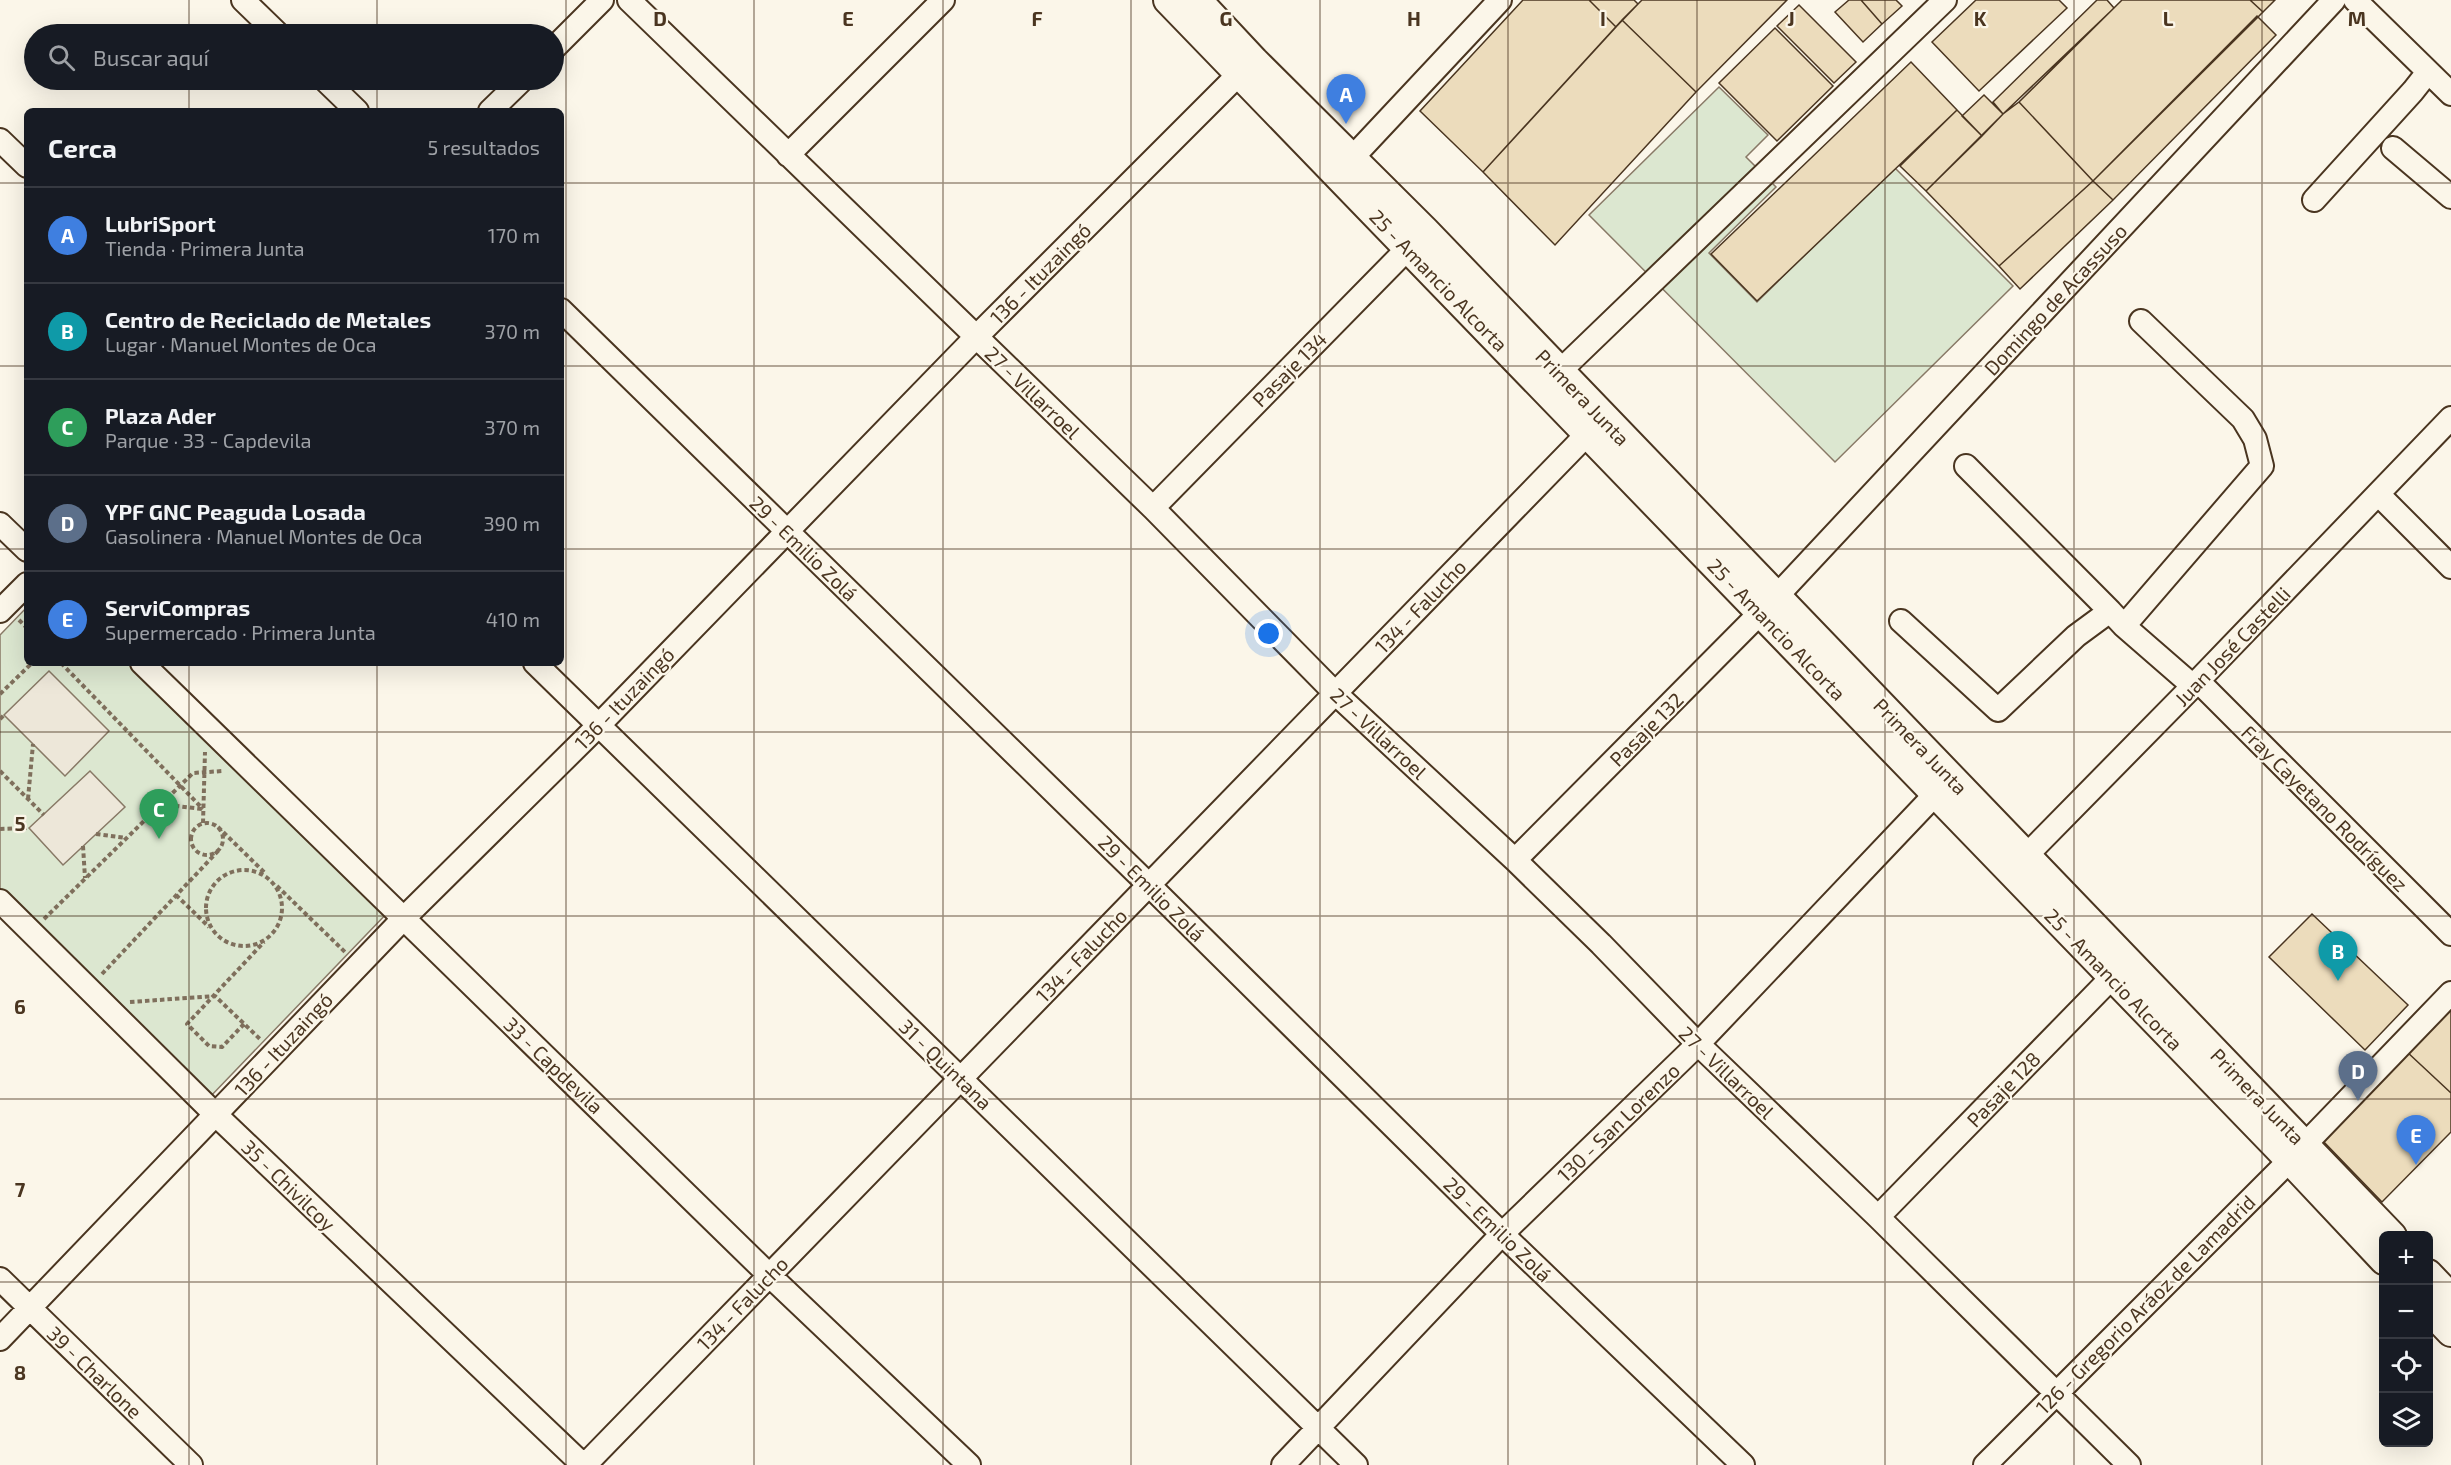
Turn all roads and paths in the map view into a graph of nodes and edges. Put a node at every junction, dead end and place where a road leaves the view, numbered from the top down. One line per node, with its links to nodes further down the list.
1 (243, 0): 11 (street)
2 (602, 0): 12 (street)
3 (629, 0): 22 (street, 27 - Villarroel)
4 (943, 0): 22 (street)
5 (1168, 0): 13 (main road, 25 - Amancio Alcorta)
6 (1197, 0): 13 (main road, Primera Junta)
7 (1500, 0): 23 (street)
8 (1946, 0): 31 (street)
9 (2334, 0): 42 (street, Domingo de Acassuso)
10 (2355, 0): 14 (street)
11 (268, 24)
12 (564, 38)
13 (1246, 67): 23 (main road, Primera Junta); 27 (main road, 25 - Amancio Alcorta); 30 (street, 136 - Ituzaingó)
14 (2428, 72): 17 (street); 26 (street)
15 (335, 90): 18 (street)
16 (512, 90): 19 (street)
17 (2451, 94)
18 (354, 108)
19 (493, 108)
20 (0, 140): 24 (street)
21 (2393, 148): 25 (street)
22 (788, 155): 30 (street, 27 - Villarroel)
23 (1353, 157): 27 (main road, Primera Junta)
24 (24, 163)
25 (2451, 197)
26 (2314, 200)
27 (1417, 239): 31 (main road, Primera Junta); 33 (main road, 25 - Amancio Alcorta); 36 (street, Pasaje 134)
28 (564, 313): 38 (street, 29 - Emilio Zolá)
29 (2141, 321): 44 (street)
30 (976, 337): 36 (street, 27 - Villarroel); 38 (street, 136 - Ituzaingó)
31 (1559, 372): 33 (main road, Primera Junta)
32 (2451, 418): 35 (street, Juan José Castelli)
33 (1595, 426): 42 (main road, Primera Junta); 52 (street, 134 - Falucho)
34 (1966, 466): 44 (street, Fray Cayetano Rodríguez)
35 (2378, 494): 40 (street); 51 (street, Juan José Castelli)
36 (1153, 508): 52 (street, 27 - Villarroel)
37 (0, 524): 39 (street)
38 (786, 530): 54 (street, 136 - Ituzaingó); 78 (street, 29 - Emilio Zolá)
39 (24, 547)
40 (2451, 567)
41 (24, 590): 43 (street)
42 (1768, 605): 61 (main road, Primera Junta); 74 (street, Pasaje 132)
43 (10, 616): 46 (path)
44 (2117, 618): 45 (street); 51 (street, Fray Cayetano Rodríguez)
45 (1900, 621)
46 (24, 626)
47 (29, 666): 53 (path)
48 (64, 666): 60 (path)
49 (145, 666): 81 (street, 33 - Capdevila)
50 (538, 666): 54 (street, 31 - Quintana)
51 (2196, 684): 75 (street, Juan José Castelli); 84 (street, Fray Cayetano Rodríguez)
52 (1335, 693): 74 (street, 27 - Villarroel); 78 (street, 134 - Falucho)
53 (0, 694)
54 (599, 725): 81 (street, 136 - Ituzaingó); 95 (street, 31 - Quintana)
55 (205, 742): 59 (path)
56 (33, 744): 62 (path)
57 (0, 771): 62 (path)
58 (225, 771): 59 (path)
59 (204, 772): 60 (path); 64 (path)
60 (180, 785): 63 (path); 64 (path)
61 (1943, 786): 75 (main road, Primera Junta); 93 (street, 130 - San Lorenzo)
62 (28, 800): 65 (path)
63 (160, 804): 64 (path); 71 (path)
64 (203, 809): 66 (path)
65 (44, 815)
66 (203, 823): 67 (path); 73 (path)
67 (218, 827): 73 (path); 76 (path)
68 (29, 828): 69 (path)
69 (0, 829)
70 (96, 834): 71 (path)
71 (126, 838): 77 (path)
72 (83, 846): 77 (path)
73 (219, 850): 79 (path)
74 (1515, 860): 93 (street, 27 - Villarroel)
75 (2018, 863): 87 (main road, Primera Junta)
76 (269, 878): 83 (path); 85 (path); 86 (path)
77 (85, 879): 82 (path)
78 (1149, 885): 95 (street, 134 - Falucho); 100 (street, 29 - Emilio Zolá)
79 (176, 895): 83 (path); 88 (path)
80 (0, 901): 96 (street, 35 - Chivilcoy)
81 (404, 918): 94 (street, 136 - Ituzaingó); 102 (street, 33 - Capdevila)
82 (41, 922)
83 (214, 932): 85 (path)
84 (2451, 934)
85 (271, 935): 90 (path)
86 (348, 954)
87 (2120, 969): 97 (main road, Primera Junta); 98 (street, Pasaje 128)
88 (99, 977)
89 (2451, 993): 97 (street, 126 - Gregorio Aráoz de Lamadrid)
90 (215, 996): 91 (path); 92 (path); 92 (path)
91 (121, 1002)
92 (244, 1024): 94 (path)
93 (1698, 1044): 98 (street, 27 - Villarroel); 100 (street, 130 - San Lorenzo)
94 (274, 1053): 96 (street, 136 - Ituzaingó)
95 (961, 1079): 102 (street, 134 - Falucho); 109 (street, 31 - Quintana)
96 (216, 1115): 105 (street, 136 - Ituzaingó); 111 (street, 35 - Chivilcoy)
97 (2297, 1152): 99 (main road, Primera Junta); 101 (main road); 108 (street, 126 - Gregorio Aráoz de Lamadrid)
98 (1878, 1217): 108 (street, 27 - Villarroel)
99 (2386, 1231)
100 (1503, 1234): 109 (street, 130 - San Lorenzo); 115 (street, 29 - Emilio Zolá)
101 (2379, 1254)
102 (770, 1275): 111 (street, 134 - Falucho); 112 (street, 33 - Capdevila)
103 (0, 1279): 105 (street, 39 - Charlone)
104 (2432, 1285): 106 (main road)
105 (30, 1309): 107 (street, 136 - Ituzaingó); 110 (street, 39 - Charlone)
106 (2443, 1311)
107 (0, 1339)
108 (2055, 1393): 116 (street, 126 - Gregorio Aráoz de Lamadrid); 117 (street, 27 - Villarroel)
109 (1318, 1428): 113 (street, 130 - San Lorenzo); 114 (street, 31 - Quintana)
110 (191, 1465)
111 (584, 1465)
112 (969, 1465)
113 (1283, 1465)
114 (1356, 1465)
115 (1743, 1465)
116 (1985, 1465)
117 (2129, 1465)

